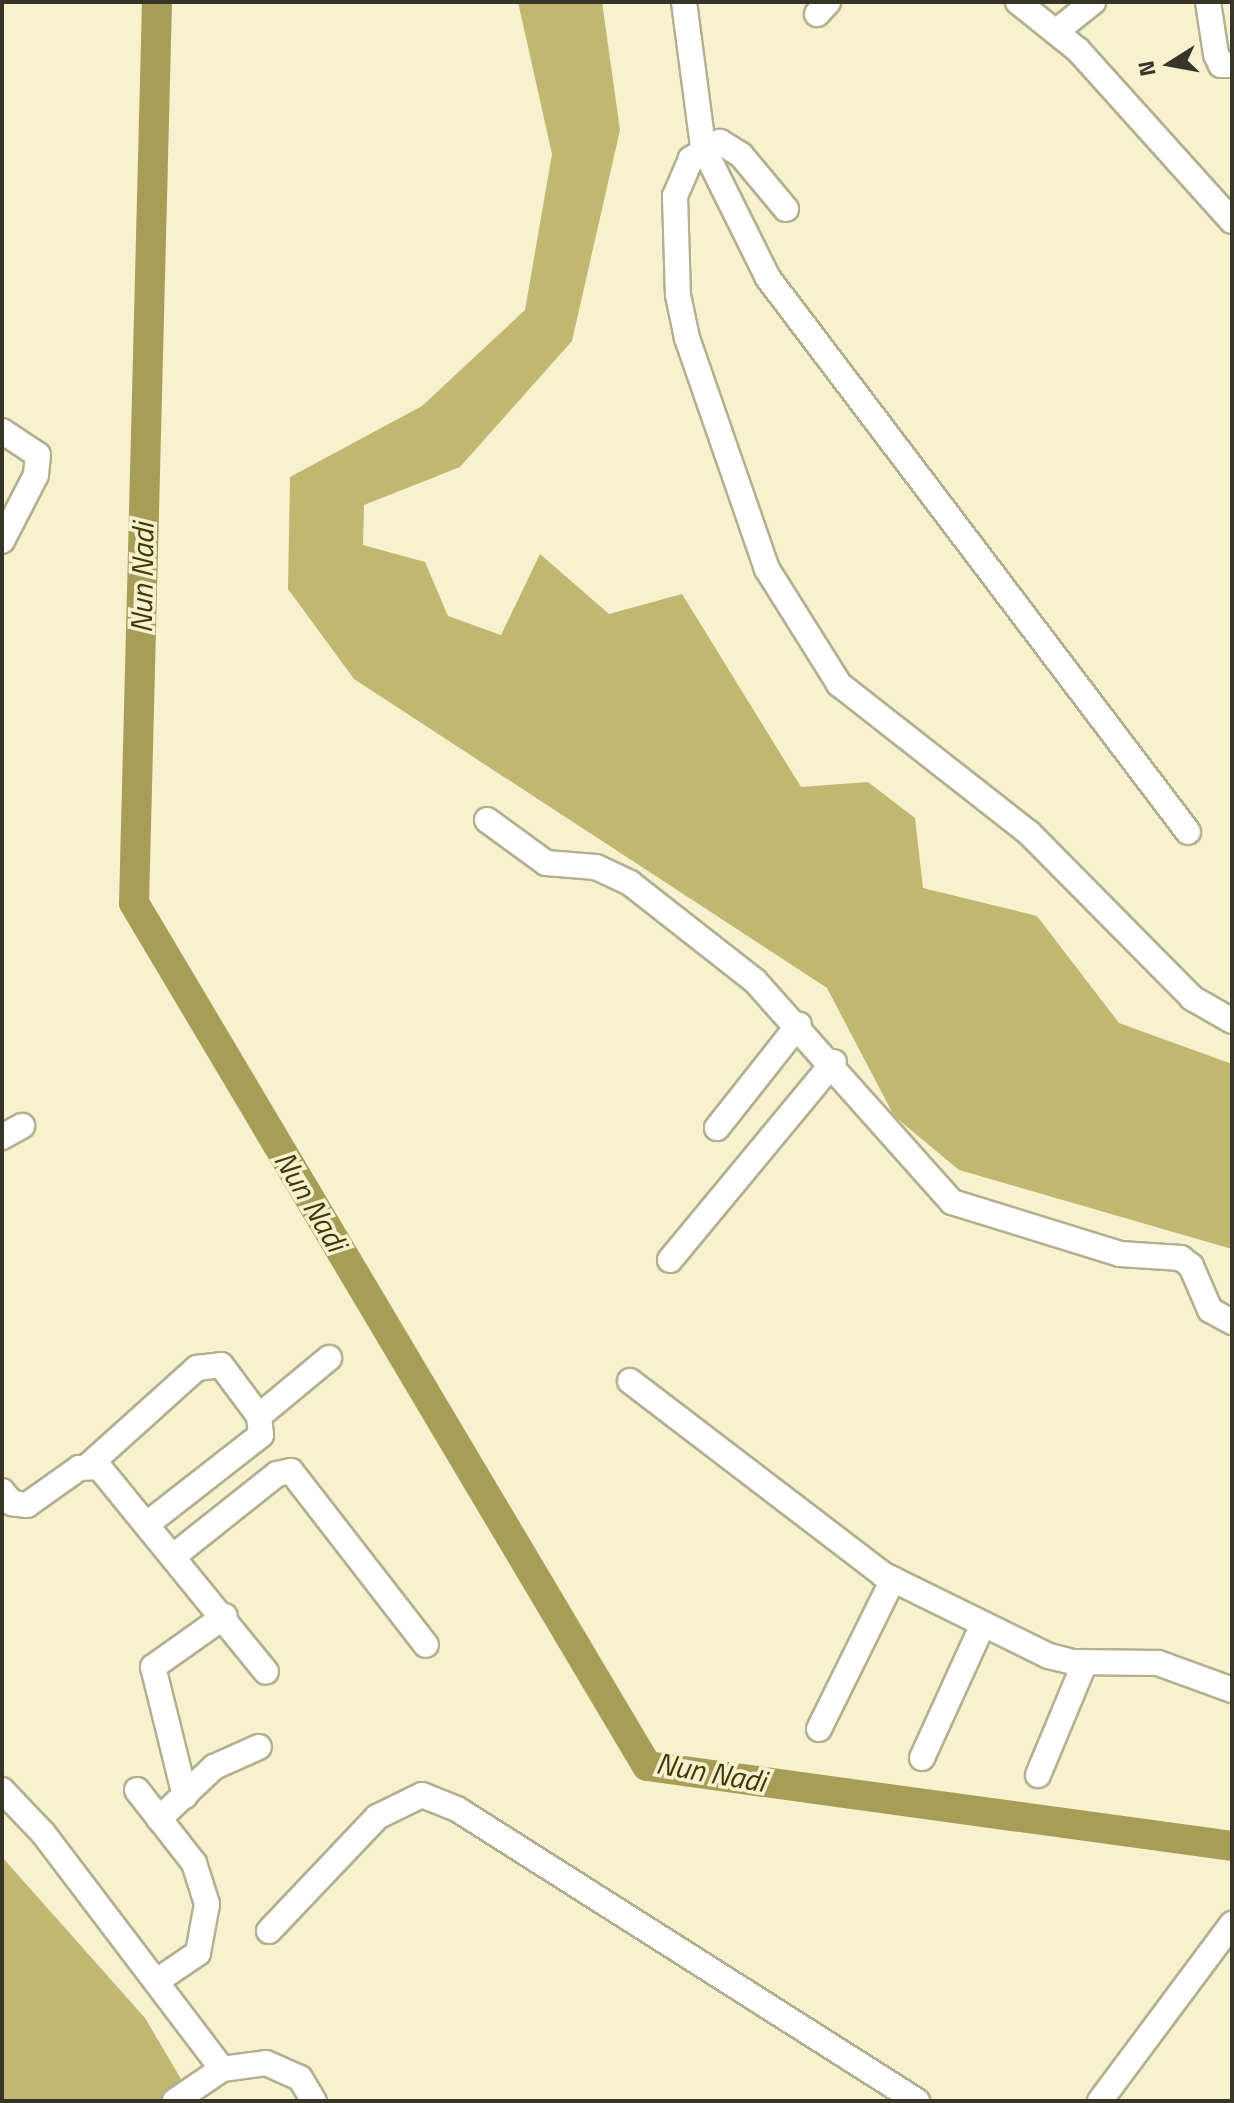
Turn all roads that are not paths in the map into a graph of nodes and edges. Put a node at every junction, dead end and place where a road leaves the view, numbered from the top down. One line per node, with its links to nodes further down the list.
1 (684, 2): 7 (street)
2 (1018, 2): 5 (street)
3 (1093, 2): 5 (street)
4 (1208, 2): 6 (street)
5 (1058, 30): 9 (street)
6 (1232, 65)
7 (703, 147): 8 (street); 13 (street); 14 (street)
8 (786, 209)
9 (1232, 221)
10 (2, 431): 11 (street)
11 (2, 541)
12 (487, 820): 15 (street)
13 (1188, 832)
14 (1232, 1021)
15 (799, 1024): 16 (street); 17 (street)
16 (834, 1062): 18 (street); 19 (street)
17 (717, 1128)
18 (670, 1260)
19 (1232, 1322)
20 (329, 1358): 22 (street)
21 (630, 1381): 27 (street)
22 (259, 1416): 23 (street); 25 (street)
23 (88, 1466): 24 (street); 25 (street)
24 (2, 1491)
25 (147, 1524): 26 (street)
26 (175, 1555): 28 (street); 30 (street)
27 (893, 1579): 29 (street); 34 (street)
28 (225, 1616): 32 (street); 40 (street)
29 (983, 1624): 31 (street); 36 (street)
30 (426, 1645)
31 (1085, 1662): 33 (street); 37 (street)
32 (266, 1672)
33 (1232, 1690)
34 (819, 1729)
35 (259, 1747): 40 (street)
36 (922, 1758)
37 (1038, 1775)
38 (2, 1790): 44 (street)
39 (137, 1790): 41 (street)
40 (185, 1796): 41 (street)
41 (159, 1819): 44 (street)
42 (1232, 1924): 49 (street)
43 (269, 1931): 48 (street)
44 (157, 1981): 45 (street)
45 (222, 2069): 46 (street); 47 (street)
46 (175, 2101)
47 (314, 2101)
48 (917, 2101)
49 (1100, 2101)

